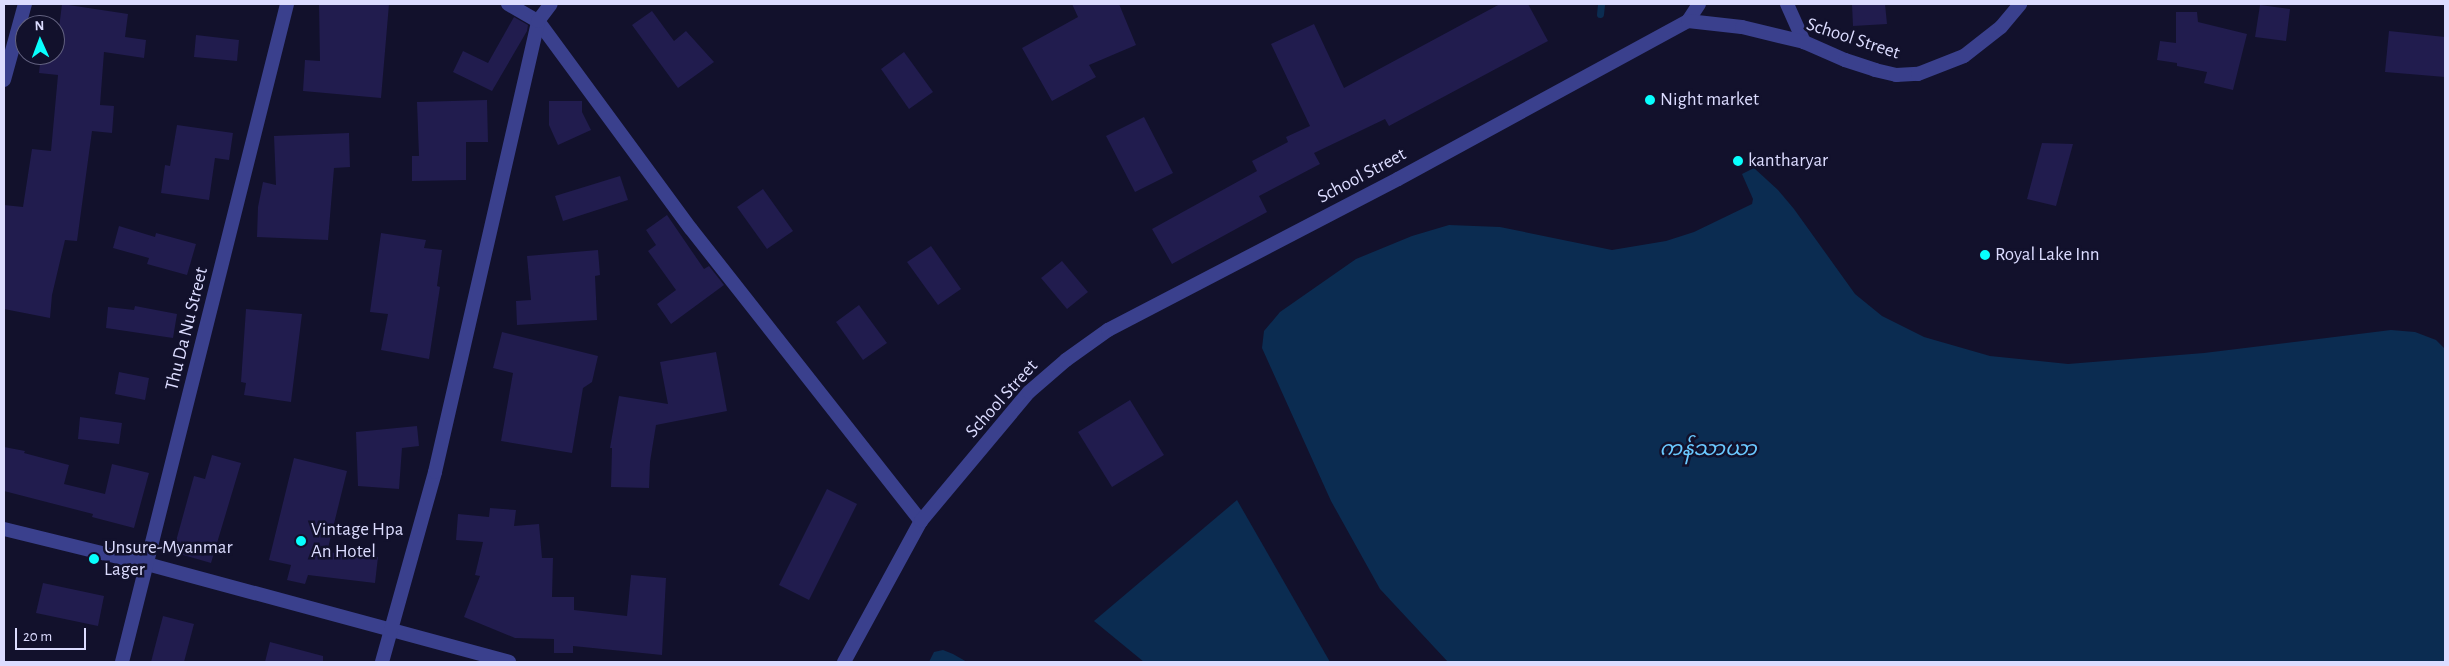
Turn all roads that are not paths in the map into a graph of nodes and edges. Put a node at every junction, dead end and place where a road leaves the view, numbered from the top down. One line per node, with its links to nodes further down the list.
1 (25, 4): 11 (street)
2 (287, 4): 14 (street, Thu Da Nu Street)
3 (508, 4): 8 (street)
4 (551, 4): 8 (street)
5 (1699, 4): 9 (street)
6 (1787, 4): 10 (street)
7 (2020, 4): 10 (street, School Street)
8 (538, 21): 12 (street); 15 (street)
9 (1688, 21): 10 (street, School Street); 12 (street, School Street)
10 (1804, 42)
11 (4, 80)
12 (922, 522): 19 (street, School Street)
13 (4, 529): 14 (street)
14 (147, 564): 15 (street); 16 (street, Thu Da Nu Street)
15 (390, 630): 17 (street); 18 (street)
16 (122, 662)
17 (382, 662)
18 (509, 662)
19 (844, 662)

